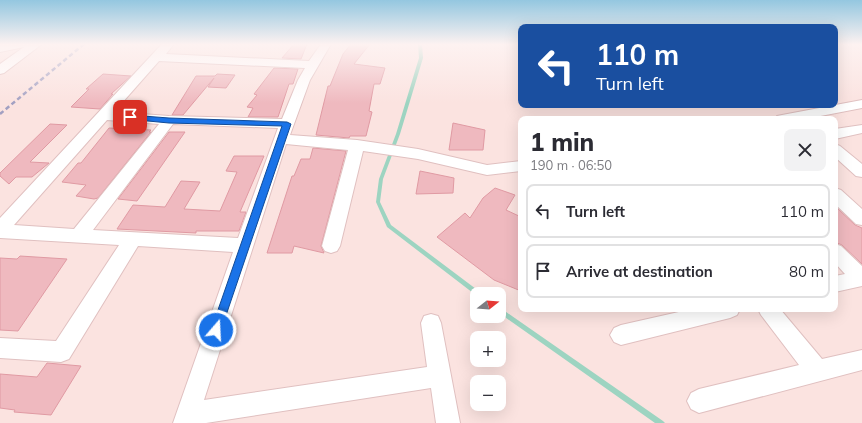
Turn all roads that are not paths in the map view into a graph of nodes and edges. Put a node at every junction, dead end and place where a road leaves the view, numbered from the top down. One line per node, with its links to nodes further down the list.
1 (9, 64): 5 (street)
2 (150, 64): 7 (street)
3 (274, 64): 4 (street)
4 (313, 66): 11 (street)
5 (0, 70)
6 (862, 104): 8 (street)
7 (103, 115): 9 (street); 20 (street)
8 (802, 116)
9 (169, 120): 11 (street); 21 (street)
10 (862, 129): 12 (street)
11 (284, 131): 13 (street); 23 (street)
12 (838, 133)
13 (364, 146): 16 (street); 24 (street)
14 (838, 150): 15 (street)
15 (855, 159): 17 (street)
16 (518, 166)
17 (862, 172)
18 (838, 197): 19 (street)
19 (862, 219)
20 (0, 230): 21 (street)
21 (79, 235): 22 (street)
22 (132, 239): 23 (street); 32 (street)
23 (245, 246): 37 (street)
24 (331, 246)
25 (838, 254): 26 (street)
26 (862, 278): 27 (street)
27 (838, 283)
28 (717, 312): 31 (street)
29 (770, 312): 34 (street)
30 (431, 323): 35 (street)
31 (621, 335)
32 (0, 348)
33 (862, 360): 34 (street)
34 (817, 371): 36 (street)
35 (440, 376): 37 (street); 38 (street)
36 (699, 401)
37 (186, 419)
38 (448, 423)

